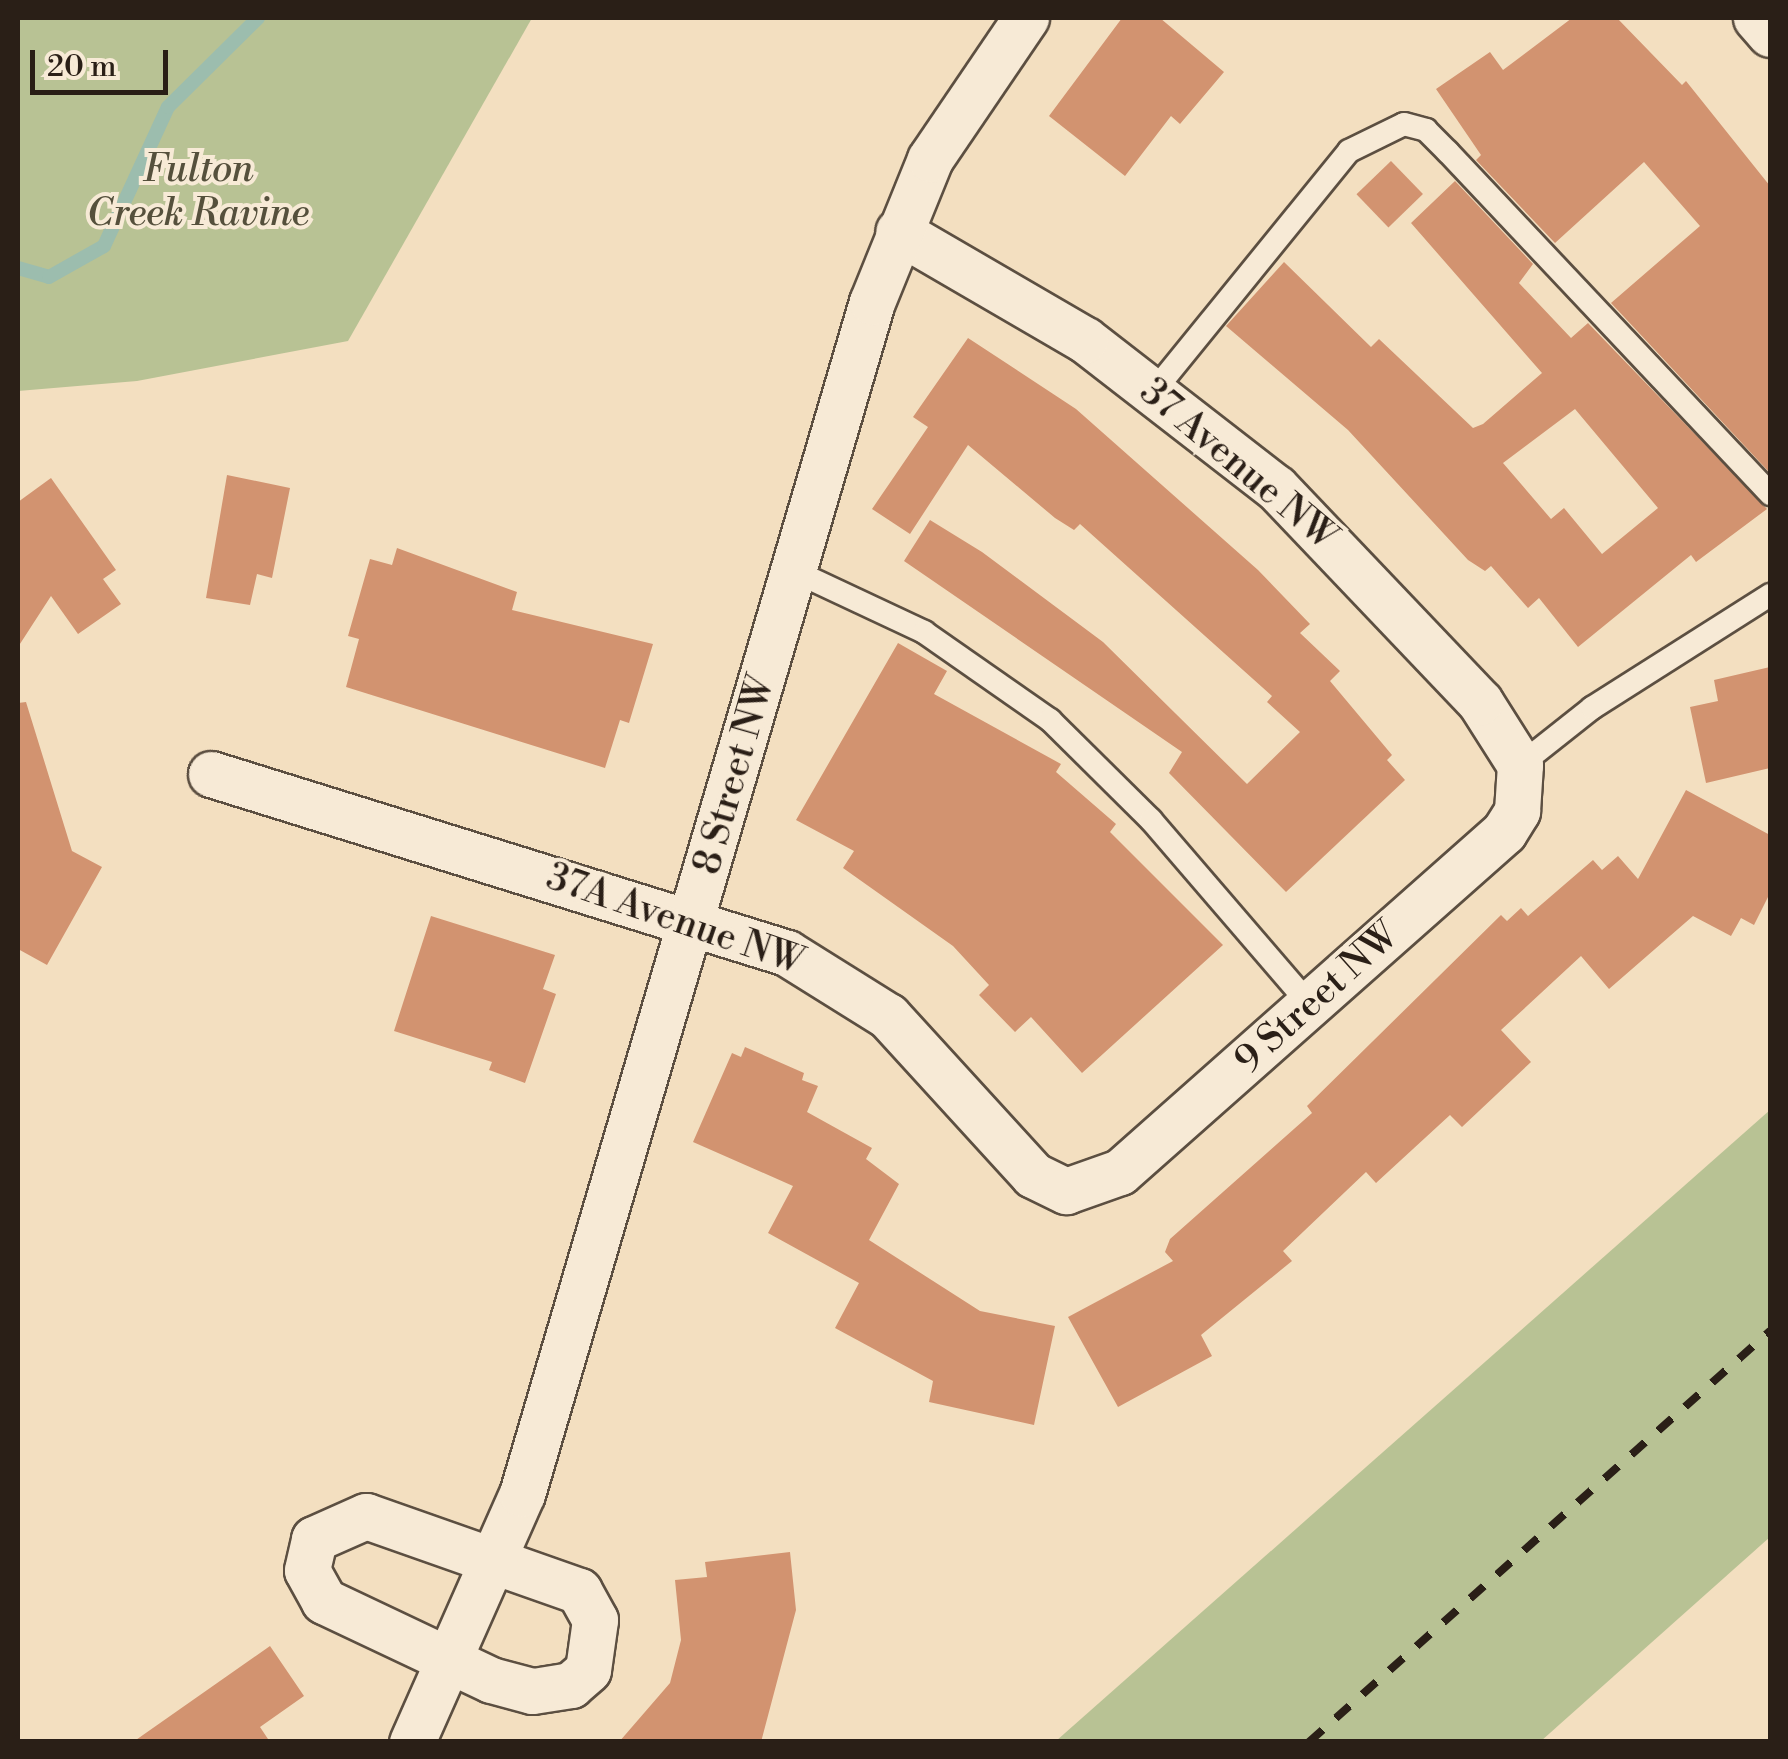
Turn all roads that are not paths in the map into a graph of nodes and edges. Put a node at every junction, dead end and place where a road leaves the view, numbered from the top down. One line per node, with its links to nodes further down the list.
1 (1026, 18): 4 (street, 8 Street NW)
2 (1756, 18): 3 (street)
3 (1770, 34)
4 (898, 231): 5 (street, 37 Avenue NW); 7 (street, 8 Street NW)
5 (1154, 391): 6 (lane); 9 (street, 37 Avenue NW)
6 (1770, 494)
7 (794, 571): 11 (street, 8 Street NW); 12 (lane)
8 (1770, 596): 9 (lane)
9 (1520, 765): 12 (street, 9 Street NW)
10 (211, 774): 11 (street, 37A Avenue NW)
11 (693, 918): 13 (street, 37A Avenue NW); 14 (street, 8 Street NW)
12 (1310, 1004): 13 (street, 9 Street NW)
13 (1066, 1191)
14 (498, 1559): 15 (street, 8 Street NW); 15 (street); 15 (street)
15 (453, 1663): 16 (street, 8 Street NW)
16 (412, 1742)

